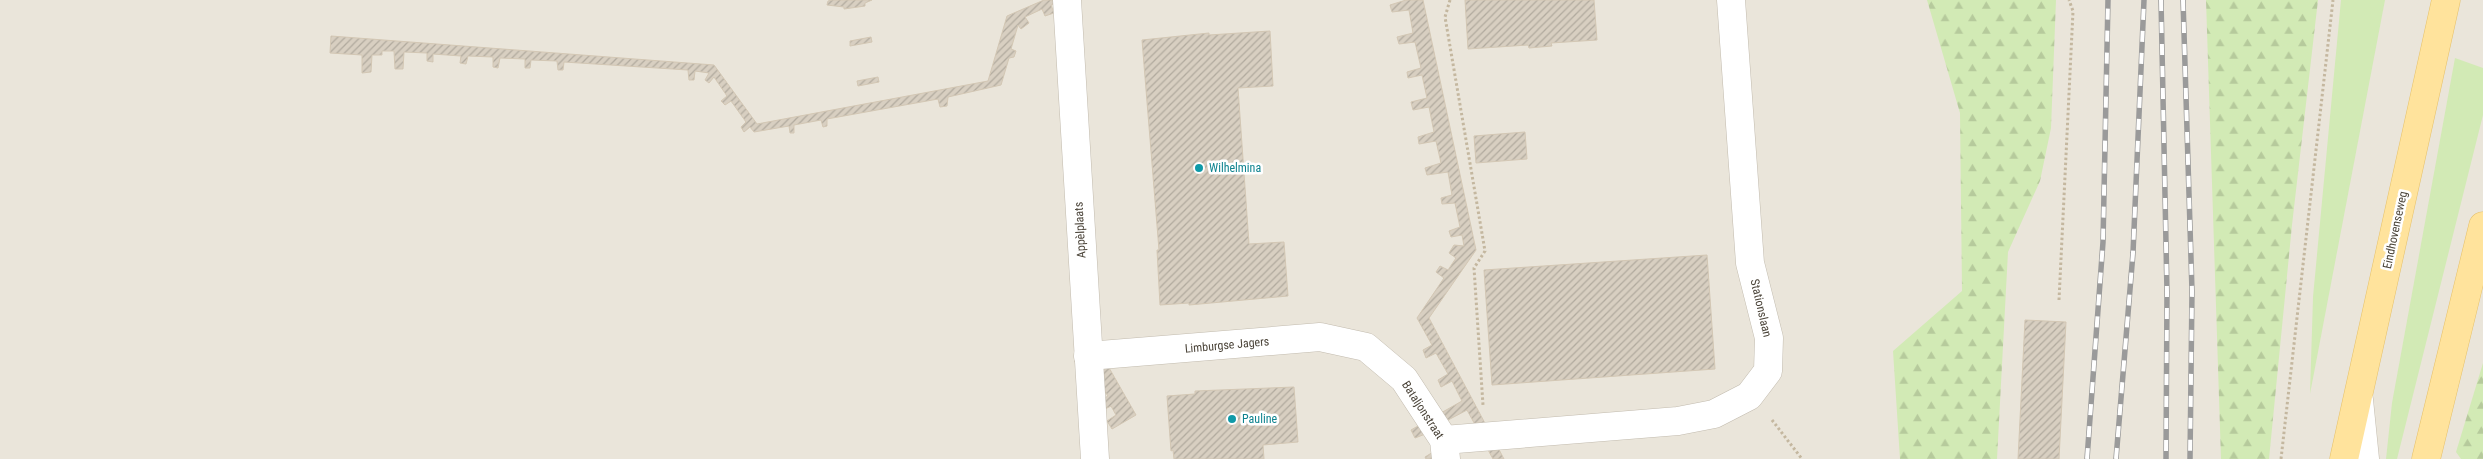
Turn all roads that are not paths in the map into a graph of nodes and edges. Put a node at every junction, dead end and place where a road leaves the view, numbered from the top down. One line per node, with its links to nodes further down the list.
1 (1067, 0): 6 (street, Appèlplaats)
2 (1731, 0): 8 (street, Stationslaan)
3 (2446, 0): 7 (main road, Eindhovenseweg)
4 (2483, 226): 9 (main road)
5 (1366, 347): 6 (street, Limburgse Jagers); 8 (street, Bataljonstraat)
6 (1088, 356): 10 (street, Appèlplaats)
7 (2358, 392): 11 (main road, Eindhovenseweg); 12 (street)
8 (1445, 449)
9 (2431, 453)
10 (1095, 459)
11 (2344, 459)
12 (2365, 459)

